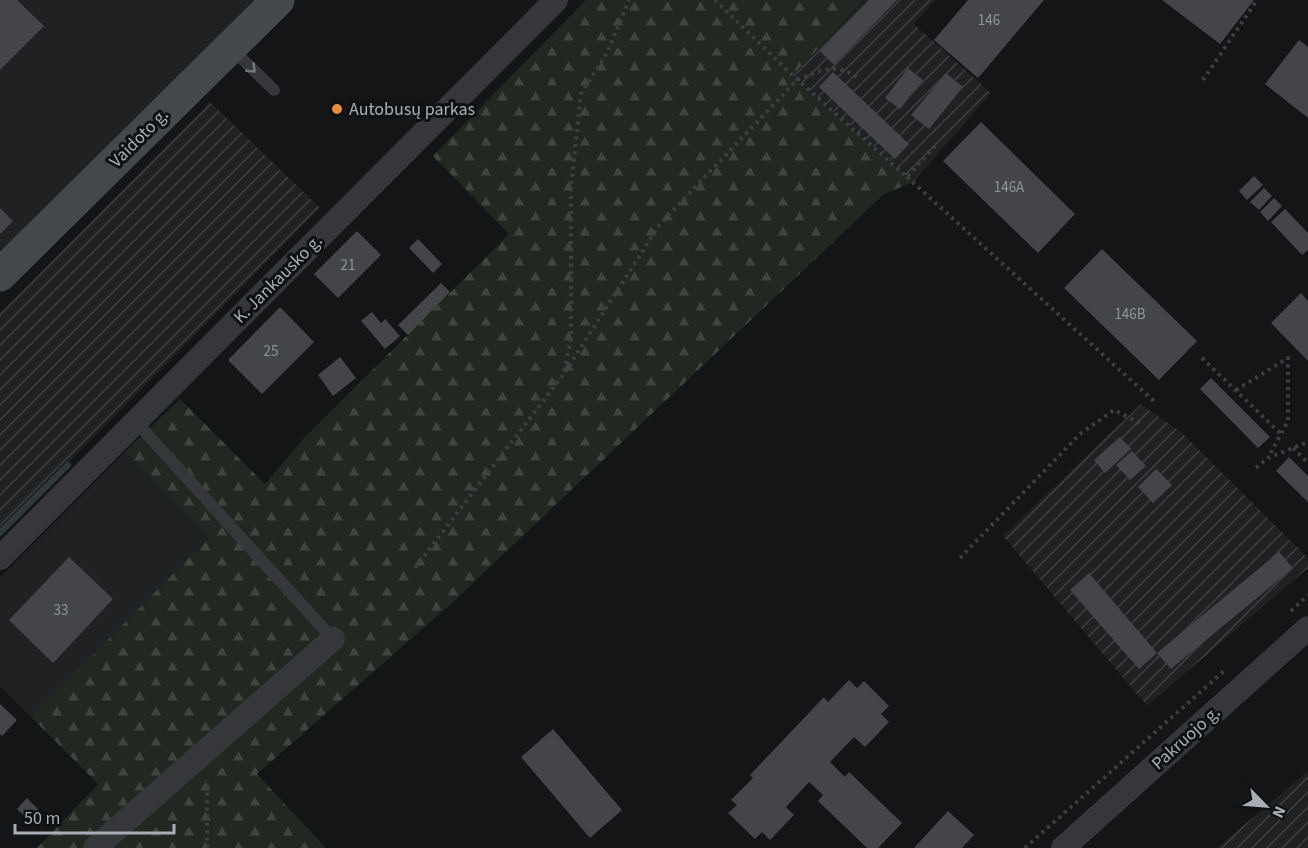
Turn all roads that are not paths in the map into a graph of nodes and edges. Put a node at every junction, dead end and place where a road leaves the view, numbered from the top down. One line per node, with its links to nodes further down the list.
1 (278, 0): 3 (main road, Vaidoto g.)
2 (556, 0): 6 (street, K. Jankausko g.)
3 (230, 48): 4 (lane, one-way to 4); 5 (main road, Vaidoto g.)
4 (274, 90)
5 (0, 275)
6 (136, 422): 7 (street, K. Jankausko g.); 9 (lane)
7 (0, 558)
8 (1308, 628): 11 (street, Pakruojo g.)
9 (333, 639): 10 (street)
10 (95, 848)
11 (1063, 848)

